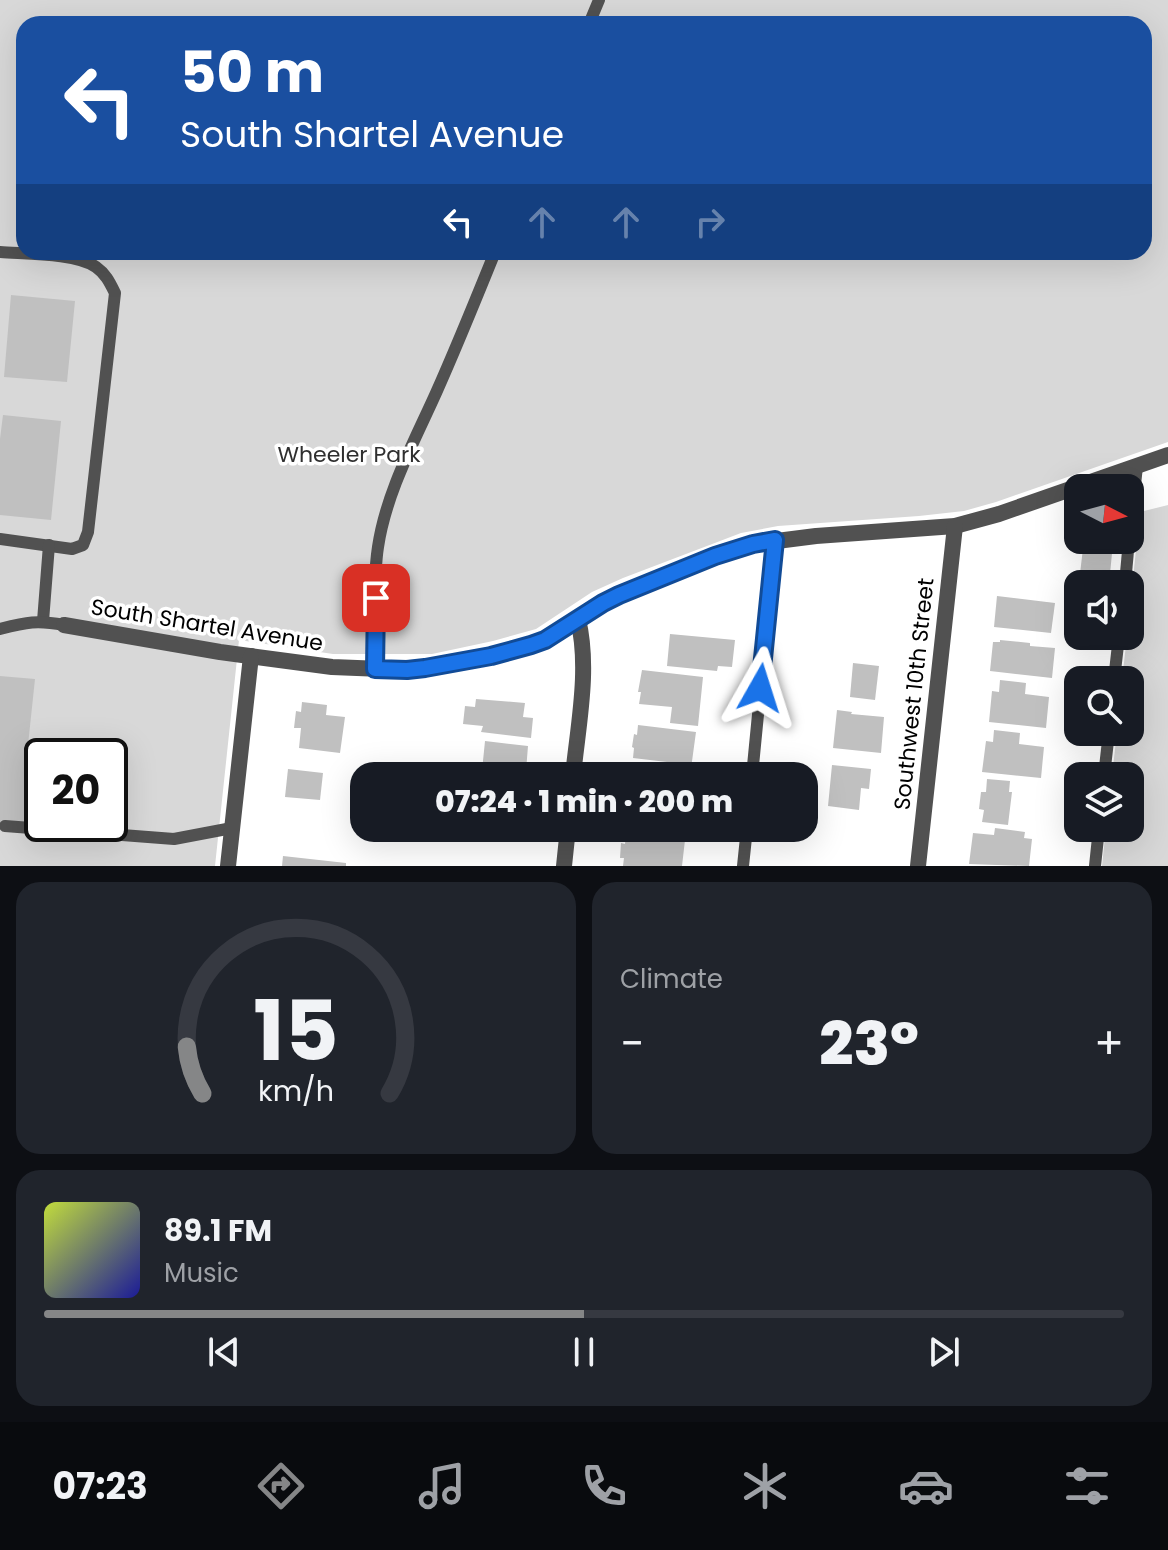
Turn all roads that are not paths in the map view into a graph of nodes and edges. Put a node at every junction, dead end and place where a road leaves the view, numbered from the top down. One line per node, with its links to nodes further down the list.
1 (80, 260): 9 (lane)
2 (492, 260): 15 (lane)
3 (1168, 455): 4 (street, South Shartel Avenue)
4 (1137, 466): 5 (lane); 6 (street, South Shartel Avenue)
5 (1136, 474)
6 (955, 526): 8 (street, South Shartel Avenue); 26 (street, Southwest 10th Street)
7 (0, 539): 9 (lane)
8 (775, 540): 10 (street, South Shartel Avenue); 17 (lane)
9 (49, 545): 11 (lane)
10 (578, 619): 15 (street, South Shartel Avenue); 16 (street)
11 (43, 621): 12 (lane); 13 (lane)
12 (64, 625): 14 (street, South Shartel Avenue)
13 (0, 629)
14 (251, 656): 15 (street, South Shartel Avenue); 19 (street)
15 (375, 669)
16 (574, 762)
17 (753, 762)
18 (5, 826): 19 (lane)
19 (232, 828): 23 (street)
20 (567, 842): 24 (street)
21 (746, 842): 25 (lane)
22 (1098, 842): 27 (lane)
23 (228, 866)
24 (564, 866)
25 (743, 866)
26 (918, 866)
27 (1095, 866)

